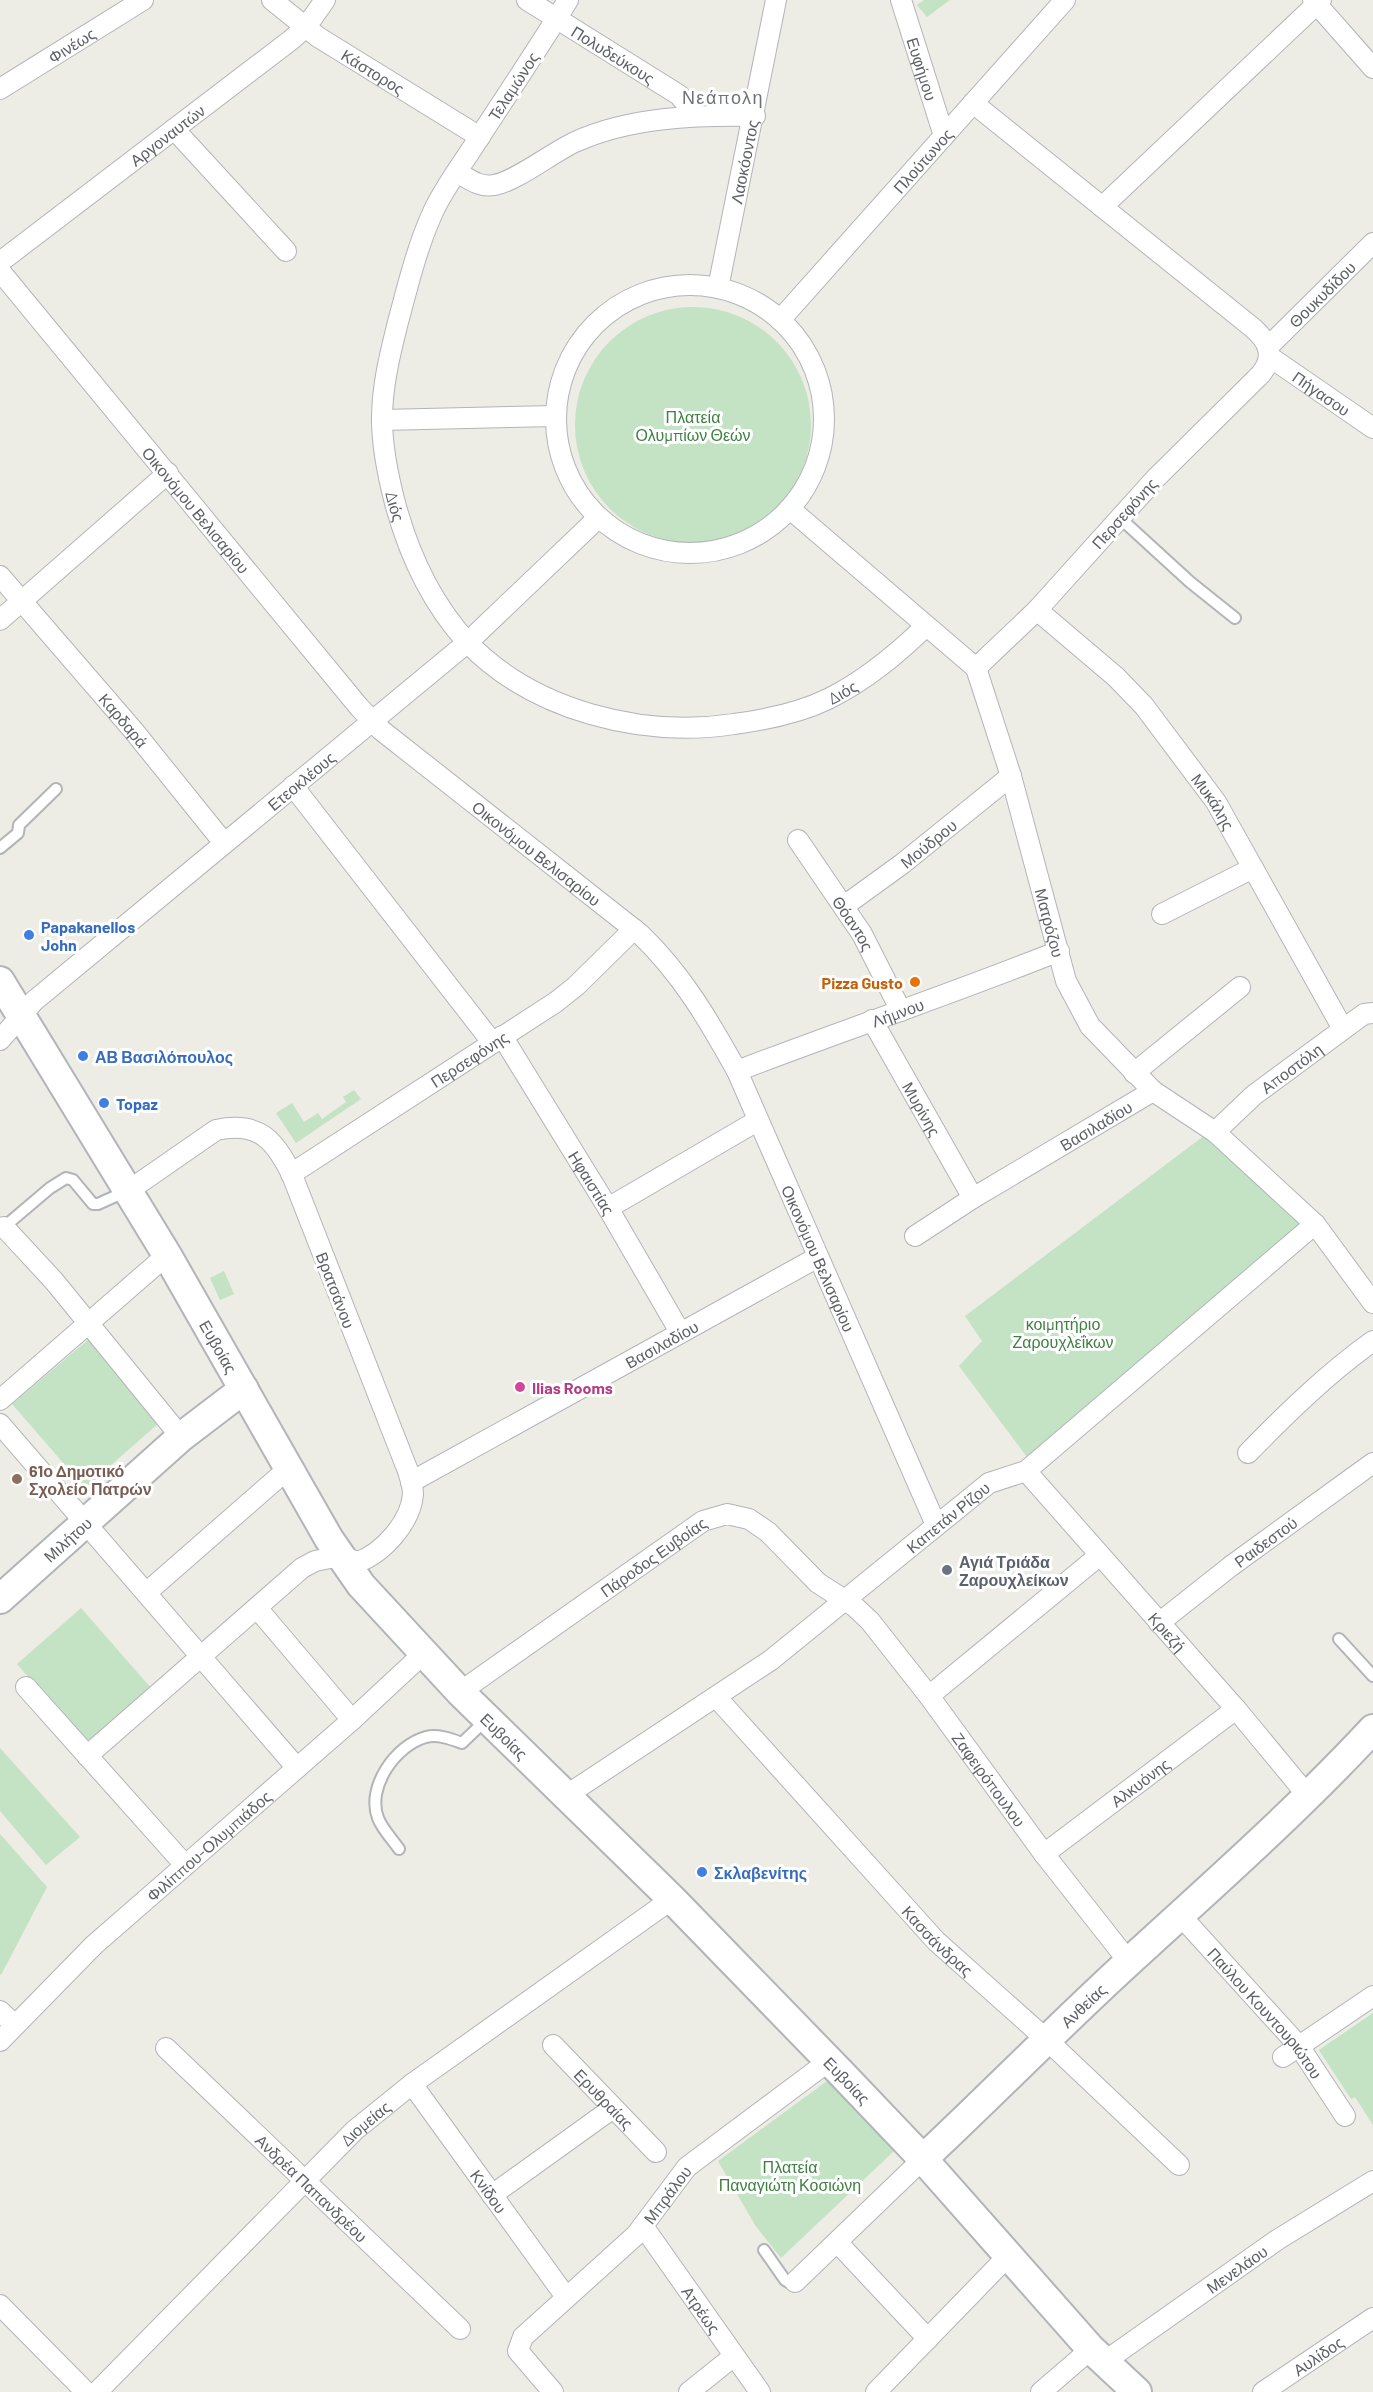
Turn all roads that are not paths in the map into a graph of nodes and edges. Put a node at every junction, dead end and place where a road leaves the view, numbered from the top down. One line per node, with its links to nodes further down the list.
1 (143, 0): 13 (street, Φινέως)
2 (272, 0): 11 (street, Κάστορος)
3 (325, 0): 11 (street, Αργοναυτών)
4 (527, 0): 10 (street, Πολυδεύκους)
5 (568, 0): 10 (street, Τελαμώνος)
6 (776, 0): 16 (street, Λαοκόοντος)
7 (901, 0): 18 (street, Ευφήμου)
8 (1065, 0): 14 (street, Πλούτωνος)
9 (1317, 1): 12 (street); 21 (street)
10 (557, 19): 15 (street, Πολυδεύκους); 19 (street, Τελαμώνος)
11 (306, 27): 17 (street, Αργοναυτών); 19 (street, Κάστορος)
12 (1373, 68)
13 (0, 89)
14 (973, 103): 18 (street, Πλούτωνος); 21 (street, Πήγασου)
15 (690, 116): 16 (street); 20 (street)
16 (755, 116): 26 (street, Λαοκόοντος)
17 (174, 129): 23 (street); 24 (street, Αργοναυτών)
18 (944, 136): 27 (street, Πλούτωνος)
19 (480, 137): 20 (street, Τελαμώνος)
20 (457, 172): 30 (street, Διός)
21 (1102, 207): 28 (street, Πήγασου)
22 (1373, 243): 28 (street, Θουκυδίδου)
23 (286, 251)
24 (0, 262)
25 (0, 271): 32 (street, Οικονόμου Βελισαρίου)
26 (718, 288): 27 (street); 29 (street)
27 (780, 320): 33 (street)
28 (1269, 352): 31 (street, Πήγασου); 35 (street, Περσεφόνης)
29 (556, 416): 30 (street); 34 (street)
30 (382, 420): 42 (street, Διός)
31 (1373, 428)
32 (168, 473): 37 (street); 44 (street, Οικονόμου Βελισαρίου)
33 (790, 509): 34 (street); 41 (street)
34 (598, 518): 42 (street, Ετεοκλέους)
35 (1120, 518): 38 (street, Περσεφόνης); 39 (lane)
36 (0, 576): 37 (street, Καρδαρά)
37 (22, 600): 40 (street); 49 (street, Καρδαρά)
38 (1037, 610): 43 (street, Περσεφόνης); 51 (street, Μυκάλης)
39 (1235, 618)
40 (0, 620)
41 (926, 626): 42 (street, Διός); 43 (street)
42 (468, 642): 44 (street, Ετεοκλέους)
43 (976, 668): 45 (street, Ματρόζου)
44 (372, 721): 46 (street, Ετεοκλέους); 54 (street, Οικονόμου Βελισαρίου)
45 (1011, 776): 52 (street, Μούδρου); 55 (street, Ματρόζου)
46 (293, 786): 49 (street, Ετεοκλέους); 63 (street, Ηφαιστίας)
47 (56, 789): 50 (lane)
48 (798, 840): 52 (street, Θόαντος)
49 (224, 843): 60 (street, Ετεοκλέους)
50 (0, 849)
51 (1253, 868): 53 (street); 62 (street, Μυκάλης)
52 (844, 906): 58 (street, Θόαντος)
53 (1162, 915)
54 (634, 929): 63 (street, Περσεφόνης); 65 (street, Οικονόμου Βελισαρίου)
55 (1059, 951): 58 (street, Λήμνου); 66 (street, Ματρόζου)
56 (0, 981): 60 (main road, Ευβοίας)
57 (1240, 987): 66 (street)
58 (901, 1011): 61 (street, Λήμνου)
59 (1373, 1012): 62 (street, Αποστόλη)
60 (20, 1016): 64 (street, Ετεοκλέους); 71 (main road, Ευβοίας)
61 (872, 1020): 65 (street, Λήμνου); 72 (street, Μυρίνης)
62 (1343, 1029): 69 (street, Αποστόλη)
63 (497, 1039): 70 (street, Περσεφόνης); 73 (street, Ηφαιστίας)
64 (0, 1040)
65 (737, 1071): 68 (street, Οικονόμου Βελισαρίου)
66 (1134, 1073): 67 (street, Ματρόζου)
67 (1153, 1091): 69 (street, Ματρόζου); 72 (street, Βασιλαδίου)
68 (757, 1121): 73 (street); 78 (street, Οικονόμου Βελισαρίου)
69 (1215, 1132): 74 (street, Ματρόζου)
70 (291, 1174): 71 (street, Βρατσάνου); 91 (street, Βρατσάνου)
71 (128, 1191): 75 (lane); 77 (main road, Ευβοίας)
72 (973, 1198): 76 (street, Βασιλαδίου)
73 (608, 1208): 81 (street, Ηφαιστίας)
74 (1316, 1224): 79 (street, Ματρόζου); 90 (street, Καπετάν Ρίζου)
75 (2, 1225): 80 (street)
76 (915, 1236)
77 (167, 1255): 80 (street); 83 (main road, Ευβοίας)
78 (818, 1257): 81 (street, Βασιλαδίου); 93 (street, Οικονόμου Βελισαρίου)
79 (1373, 1303)
80 (88, 1324): 84 (street); 86 (street)
81 (680, 1332): 91 (street, Βασιλαδίου)
82 (1373, 1341): 87 (street)
83 (244, 1389): 86 (main road, Μιλήτου); 89 (main road, Ευβοίας)
84 (0, 1400)
85 (0, 1424): 92 (street)
86 (182, 1437): 92 (main road, Μιλήτου)
87 (1248, 1453)
88 (1373, 1463): 100 (street, Ραιδεστού)
89 (289, 1468): 95 (main road, Ευβοίας); 96 (street)
90 (1026, 1471): 93 (street, Καπετάν Ρίζου); 94 (street, Κριεζή)
91 (411, 1482): 95 (street, Βρατσάνου)
92 (83, 1522): 96 (street); 97 (main road, Μιλήτου)
93 (936, 1525): 98 (street, Καπετάν Ρίζου)
94 (1100, 1555): 100 (street, Κριεζή); 107 (street)
95 (340, 1556): 99 (street); 102 (main road, Ευβοίας)
96 (146, 1593): 103 (street)
97 (0, 1599)
98 (845, 1600): 106 (street, Πάροδος Ευβοίας); 107 (street, Ζαφειρόπουλου); 108 (street, Καπετάν Ρίζου)
99 (257, 1608): 103 (street); 111 (street)
100 (1159, 1623): 109 (street, Κριεζή)
101 (1339, 1639): 104 (lane)
102 (423, 1654): 106 (main road, Ευβοίας); 111 (street, Φιλίππου-Ολυμπιάδος)
103 (201, 1656): 113 (street); 114 (street)
104 (1373, 1676)
105 (26, 1687): 113 (street)
106 (460, 1692): 110 (main road, Ευβοίας)
107 (929, 1696): 118 (street, Ζαφειρόπουλου)
108 (717, 1698): 115 (street, Καπετάν Ρίζου); 126 (street, Κασσάνδρας)
109 (1236, 1709): 116 (street, Κριεζή); 118 (street, Αλκυόνης)
110 (488, 1719): 115 (main road, Ευβοίας); 117 (lane)
111 (352, 1720): 114 (street, Φιλίππου-Ολυμπιάδος)
112 (1373, 1729): 116 (main road, Ανθείας)
113 (87, 1756): 119 (street)
114 (297, 1768): 119 (street, Φιλίππου-Ολυμπιάδος)
115 (567, 1795): 120 (main road, Ευβοίας)
116 (1308, 1796): 121 (main road, Ανθείας)
117 (399, 1849)
118 (1044, 1854): 122 (street, Ζαφειρόπουλου)
119 (185, 1865): 125 (street, Φιλίππου-Ολυμπιάδος)
120 (672, 1899): 131 (main road, Ευβοίας); 132 (street, Διομείας)
121 (1180, 1915): 122 (main road, Ανθείας); 130 (street, Παύλου Κουντουριώτου)
122 (1129, 1962): 126 (main road, Ανθείας)
123 (1373, 1996): 130 (street)
124 (0, 2011): 125 (street)
125 (15, 2025): 127 (street, Φιλίππου-Ολυμπιάδος)
126 (1047, 2040): 136 (main road, Ανθείας); 137 (street, Κασσάνδρας)
127 (0, 2041)
128 (553, 2044): 133 (street, Ερυθραίας)
129 (166, 2048): 138 (street, Ανδρέα Παπανδρέου)
130 (1291, 2052): 134 (street, Παύλου Κουντουριώτου)
131 (829, 2061): 136 (main road, Ευβοίας); 141 (street, Μπράλου)
132 (412, 2084): 138 (street, Διομείας); 140 (street, Κνίδου)
133 (613, 2108): 135 (street, Ερυθραίας); 140 (street)
134 (1345, 2115)
135 (656, 2152)
136 (923, 2159): 142 (street, Ανθείας); 144 (main road, Ευβοίας)
137 (1179, 2165)
138 (304, 2180): 149 (street, Ανδρέα Παπανδρέου); 155 (street, Διομείας)
139 (1373, 2181): 151 (street, Μενελάου)
140 (492, 2194): 146 (street, Κνίδου)
141 (643, 2226): 146 (street, Μπράλου); 152 (street, Ατρέως)
142 (837, 2241): 145 (street, Ανθείας); 150 (street)
143 (764, 2250): 145 (lane)
144 (1008, 2256): 150 (street); 151 (main road, Ευβοίας)
145 (795, 2282)
146 (566, 2297): 156 (street, Μπράλου)
147 (0, 2305): 154 (street)
148 (1373, 2318): 161 (street, Αυλίδος)
149 (460, 2329)
150 (928, 2338): 159 (street)
151 (1097, 2355): 153 (main road, Ευβοίας); 160 (street, Μενελάου)
152 (734, 2356): 157 (street); 158 (street, Ατρέως)
153 (1131, 2390)
154 (86, 2392)
155 (97, 2392)
156 (553, 2392)
157 (689, 2392)
158 (760, 2392)
159 (876, 2392)
160 (1041, 2392)
161 (1263, 2392)

